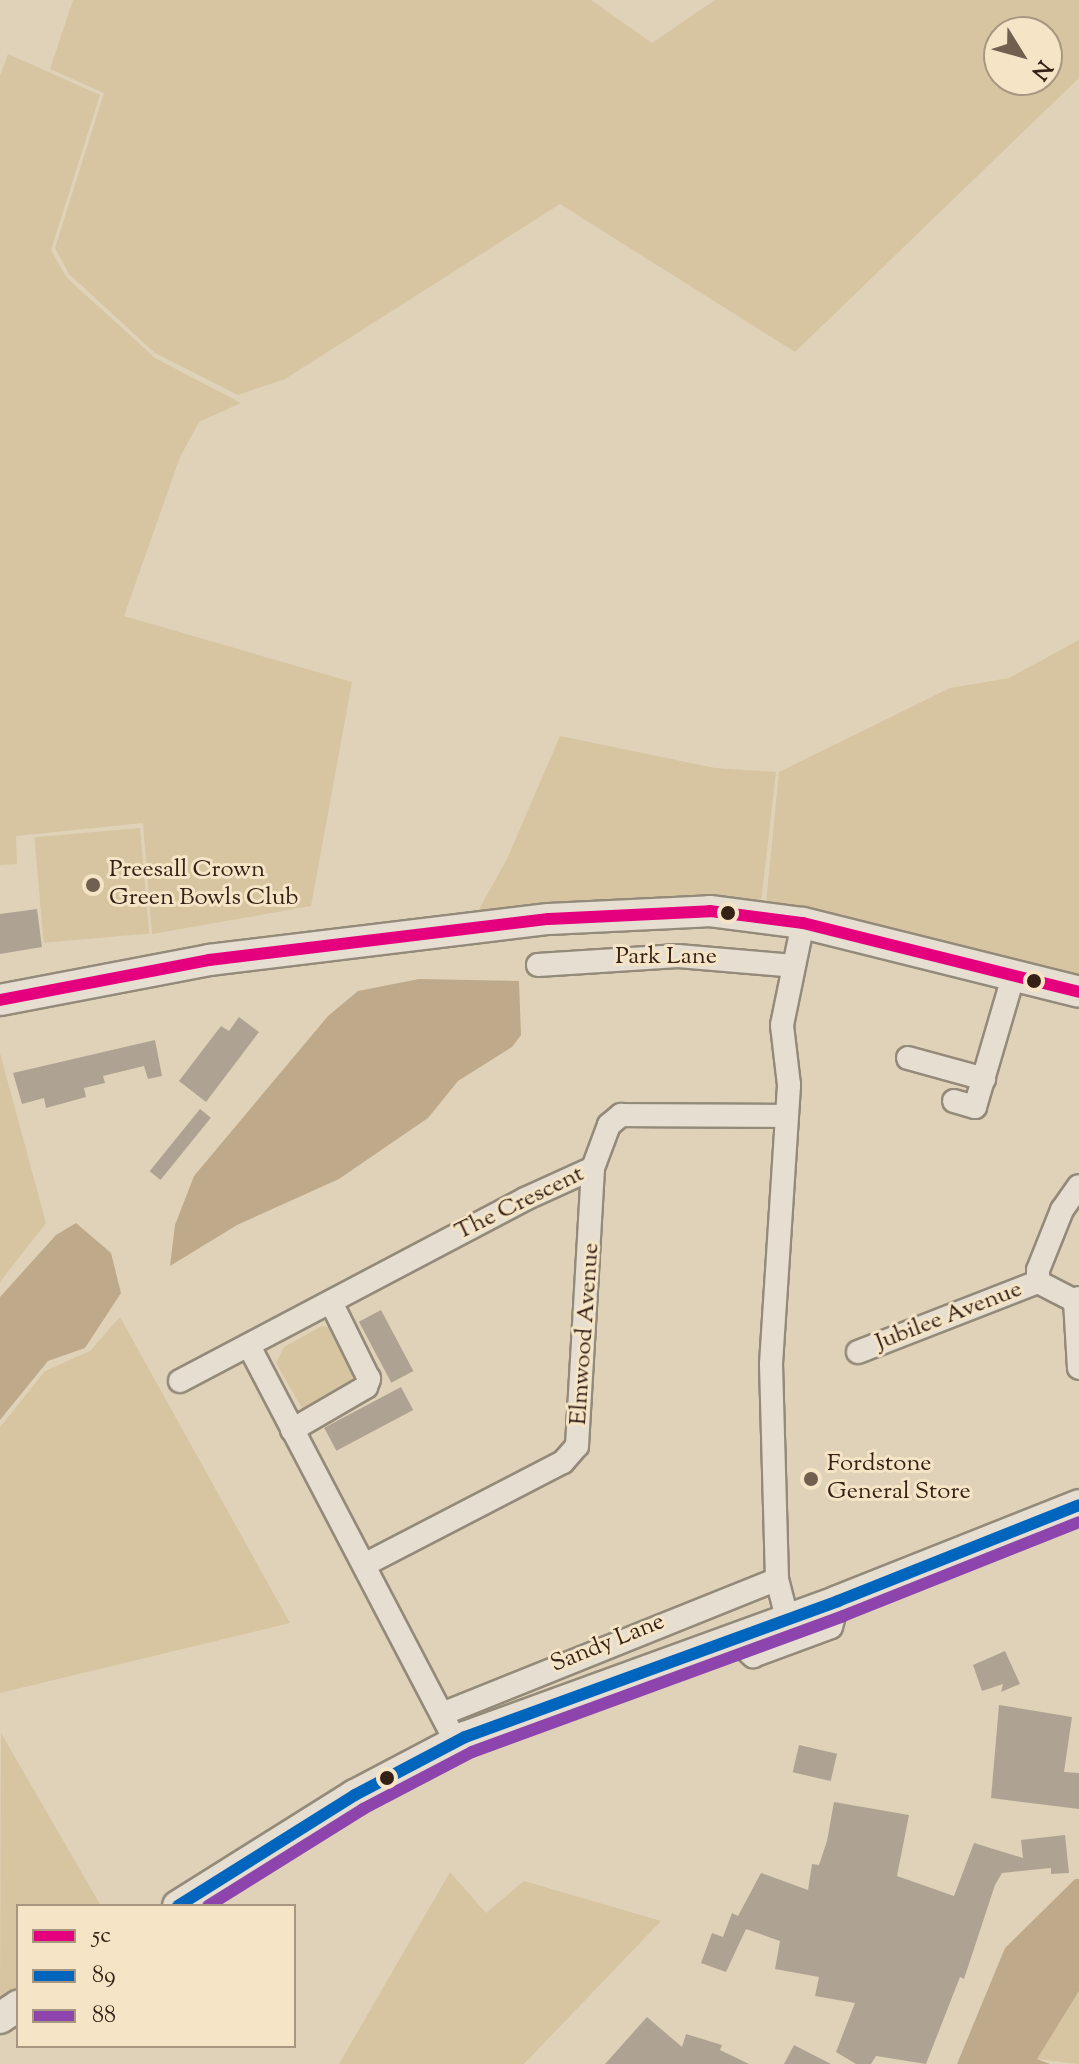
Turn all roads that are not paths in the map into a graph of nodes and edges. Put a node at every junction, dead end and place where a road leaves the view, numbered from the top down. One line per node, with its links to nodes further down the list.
1 (803, 923): 3 (street); 4 (main road, Park Lane); 6 (main road, Park Lane)
2 (538, 965): 3 (street, Park Lane)
3 (794, 966): 10 (street)
4 (1014, 974): 5 (main road, Park Lane); 8 (street)
5 (1079, 992)
6 (0, 1000)
7 (908, 1058): 8 (street)
8 (984, 1079): 9 (street)
9 (954, 1101)
10 (787, 1116): 11 (street, The Crescent); 23 (street)
11 (593, 1168): 15 (street, The Crescent); 22 (street, Elmwood Avenue)
12 (1079, 1186): 13 (street)
13 (1038, 1282): 14 (street); 17 (street, Jubilee Avenue)
14 (1077, 1300): 18 (street)
15 (331, 1302): 16 (street, The Crescent); 20 (street)
16 (249, 1346): 19 (street, The Crescent); 20 (street)
17 (858, 1352)
18 (1079, 1368)
19 (180, 1381)
20 (292, 1430): 22 (street)
21 (1079, 1505): 24 (main road, Sandy Lane)
22 (364, 1565): 27 (street)
23 (777, 1579): 25 (street); 27 (street, Sandy Lane)
24 (838, 1601): 25 (main road, Sandy Lane); 26 (street)
25 (787, 1618): 26 (main road, Sandy Lane)
26 (733, 1637): 28 (main road, Sandy Lane)
27 (442, 1714): 28 (street)
28 (456, 1742): 29 (main road, Sandy Lane)
29 (181, 1904)

